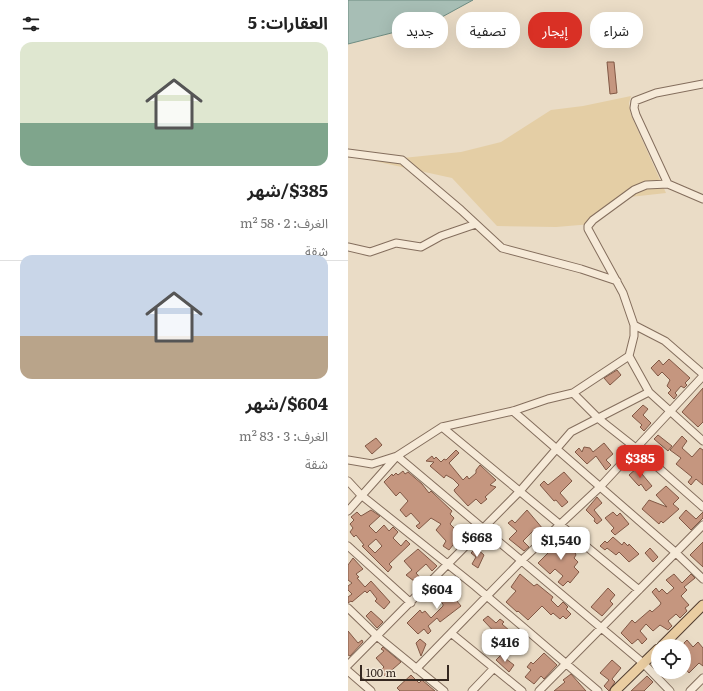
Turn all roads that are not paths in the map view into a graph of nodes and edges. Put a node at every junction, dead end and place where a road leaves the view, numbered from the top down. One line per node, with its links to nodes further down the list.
1 (703, 84): 3 (street)
2 (348, 153): 5 (street)
3 (668, 184): 4 (street); 7 (street)
4 (703, 199)
5 (476, 224): 6 (street); 7 (street)
6 (348, 247)
7 (617, 281): 8 (street)
8 (634, 325): 9 (street); 10 (street)
9 (629, 356): 11 (street); 12 (street)
10 (703, 375): 14 (street)
11 (649, 392): 14 (street); 15 (street)
12 (573, 393): 13 (street); 15 (street)
13 (513, 411): 16 (street); 19 (street)
14 (671, 412): 17 (street); 18 (street)
15 (599, 419): 18 (street); 19 (street)
16 (442, 427): 20 (street); 24 (street)
17 (703, 441)
18 (637, 448): 23 (street); 26 (street)
19 (555, 449): 23 (street); 24 (street)
20 (397, 456): 21 (street); 25 (street); 30 (street)
21 (348, 460)
22 (348, 481): 25 (street)
23 (599, 488): 28 (street); 32 (street)
24 (520, 491): 28 (street); 30 (street)
25 (361, 495): 27 (street); 34 (street)
26 (703, 507)
27 (348, 511)
28 (560, 525): 33 (street); 36 (street)
29 (703, 525): 32 (street)
30 (484, 527): 33 (street); 34 (street)
31 (348, 546): 38 (street)
32 (675, 552): 35 (street); 36 (street)
33 (522, 560): 37 (street); 41 (street)
34 (448, 565): 37 (street); 38 (street)
35 (703, 579)
36 (639, 590): 41 (street)
37 (487, 597): 42 (street); 46 (street)
38 (410, 603): 43 (street)
39 (703, 605): 44 (main road)
40 (348, 608): 43 (street)
41 (602, 628): 46 (street); 47 (street)
42 (451, 633): 49 (street); 50 (street)
43 (378, 637): 48 (street); 50 (street)
44 (669, 639)
45 (651, 656): 47 (main road)
46 (567, 663): 57 (street); 58 (street)
47 (643, 663): 59 (main road); 60 (street)
48 (348, 665)
49 (494, 668): 55 (street); 56 (street)
50 (416, 669): 54 (street)
51 (348, 671): 53 (street)
52 (703, 678): 61 (street)
53 (371, 691)
54 (444, 691)
55 (472, 691)
56 (522, 691)
57 (539, 691)
58 (598, 691)
59 (615, 691)
60 (670, 691)
61 (690, 691)

